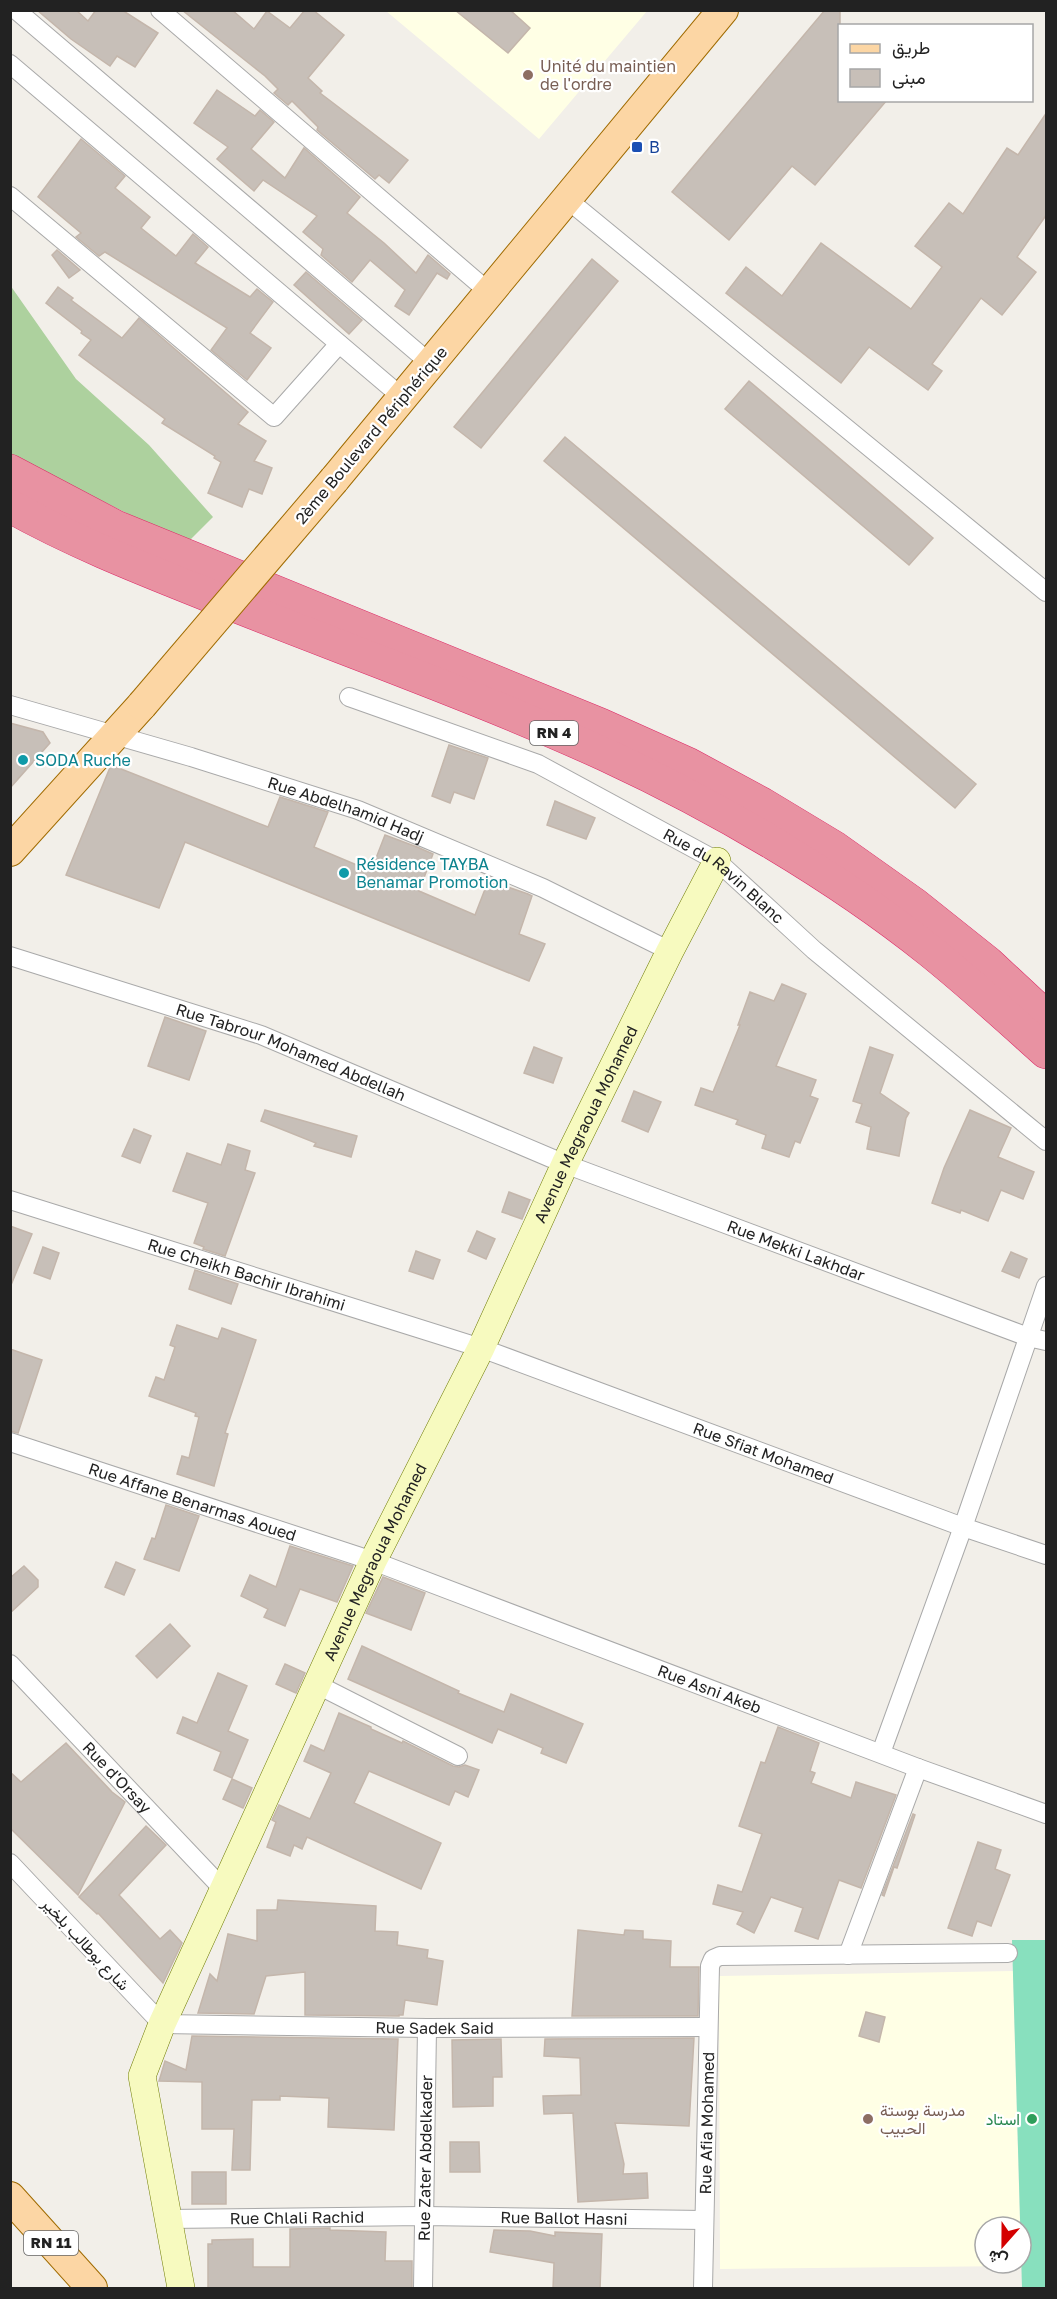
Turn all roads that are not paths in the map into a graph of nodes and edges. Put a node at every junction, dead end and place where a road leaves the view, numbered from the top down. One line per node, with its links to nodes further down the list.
1 (16, 10): 9 (street)
2 (160, 10): 7 (street)
3 (723, 10): 6 (main road, 2ème Boulevard Périphérique)
4 (10, 64): 8 (street)
5 (10, 196): 8 (street)
6 (568, 200): 7 (main road, 2ème Boulevard Périphérique); 13 (street)
7 (490, 293): 9 (main road, 2ème Boulevard Périphérique)
8 (339, 344): 10 (street)
9 (431, 364): 10 (main road, 2ème Boulevard Périphérique)
10 (403, 398): 16 (main road, 2ème Boulevard Périphérique, bridge)
11 (10, 471): 21 (highway, RN 4)
12 (10, 506): 22 (highway, RN 4)
13 (1047, 592)
14 (349, 697): 18 (street, Rue du Ravin Blanc)
15 (10, 705): 16 (street, Rue Abdelhamid Hadj)
16 (114, 736): 17 (main road, 2ème Boulevard Périphérique); 19 (street, Rue Abdelhamid Hadj)
17 (10, 852)
18 (717, 861): 19 (street, Avenue Megraoua Mohamed); 23 (street, Rue du Ravin Blanc)
19 (670, 951): 24 (street, Avenue Megraoua Mohamed)
20 (10, 956): 24 (street, Rue Tabrour Mohamed Abdellah)
21 (1047, 1017)
22 (1047, 1052)
23 (1047, 1141)
24 (566, 1164): 27 (street, Rue Mekki Lakhdar); 29 (street, Avenue Megraoua Mohamed)
25 (10, 1200): 29 (street, Rue Cheikh Bachir Ibrahimi)
26 (1047, 1286): 27 (street)
27 (1028, 1337): 28 (street, Rue Mekki Lakhdar); 31 (street)
28 (1047, 1341)
29 (482, 1348): 31 (street, Rue Sfiat Mohamed); 33 (street, Avenue Megraoua Mohamed)
30 (10, 1442): 33 (street, Rue Affane Benarmas Aoued)
31 (963, 1527): 32 (street, Rue Sfiat Mohamed); 36 (street)
32 (1047, 1555)
33 (373, 1561): 35 (street, Avenue Megraoua Mohamed); 36 (street, Rue Asni Akeb)
34 (10, 1664): 41 (street, Rue d'Orsay)
35 (316, 1684): 37 (street); 41 (street, Avenue Megraoua Mohamed)
36 (881, 1753): 38 (street, Rue Asni Akeb)
37 (458, 1756)
38 (918, 1768): 39 (street, Rue Asni Akeb); 43 (street)
39 (1047, 1814)
40 (10, 1863): 44 (street, شارع بوطالب بلخير)
41 (224, 1890): 44 (street, Avenue Megraoua Mohamed)
42 (1008, 1953): 43 (street)
43 (848, 1955): 45 (street, Rue Afia Mohamed)
44 (162, 2024): 46 (street, Rue Sadek Said); 49 (street, Avenue Megraoua Mohamed)
45 (707, 2027): 46 (street, Rue Sadek Said); 50 (street, Rue Afia Mohamed)
46 (427, 2028): 48 (street, Rue Zater Abdelkader)
47 (10, 2197): 51 (main road, RN 11)
48 (424, 2216): 49 (street, Rue Chlali Rachid); 50 (street, Rue Ballot Hasni); 53 (street, Rue Zater Abdelkader)
49 (168, 2219): 52 (street, Avenue Megraoua Mohamed)
50 (703, 2220): 54 (street, Rue Afia Mohamed)
51 (82, 2285)
52 (181, 2289)
53 (423, 2289)
54 (703, 2289)

